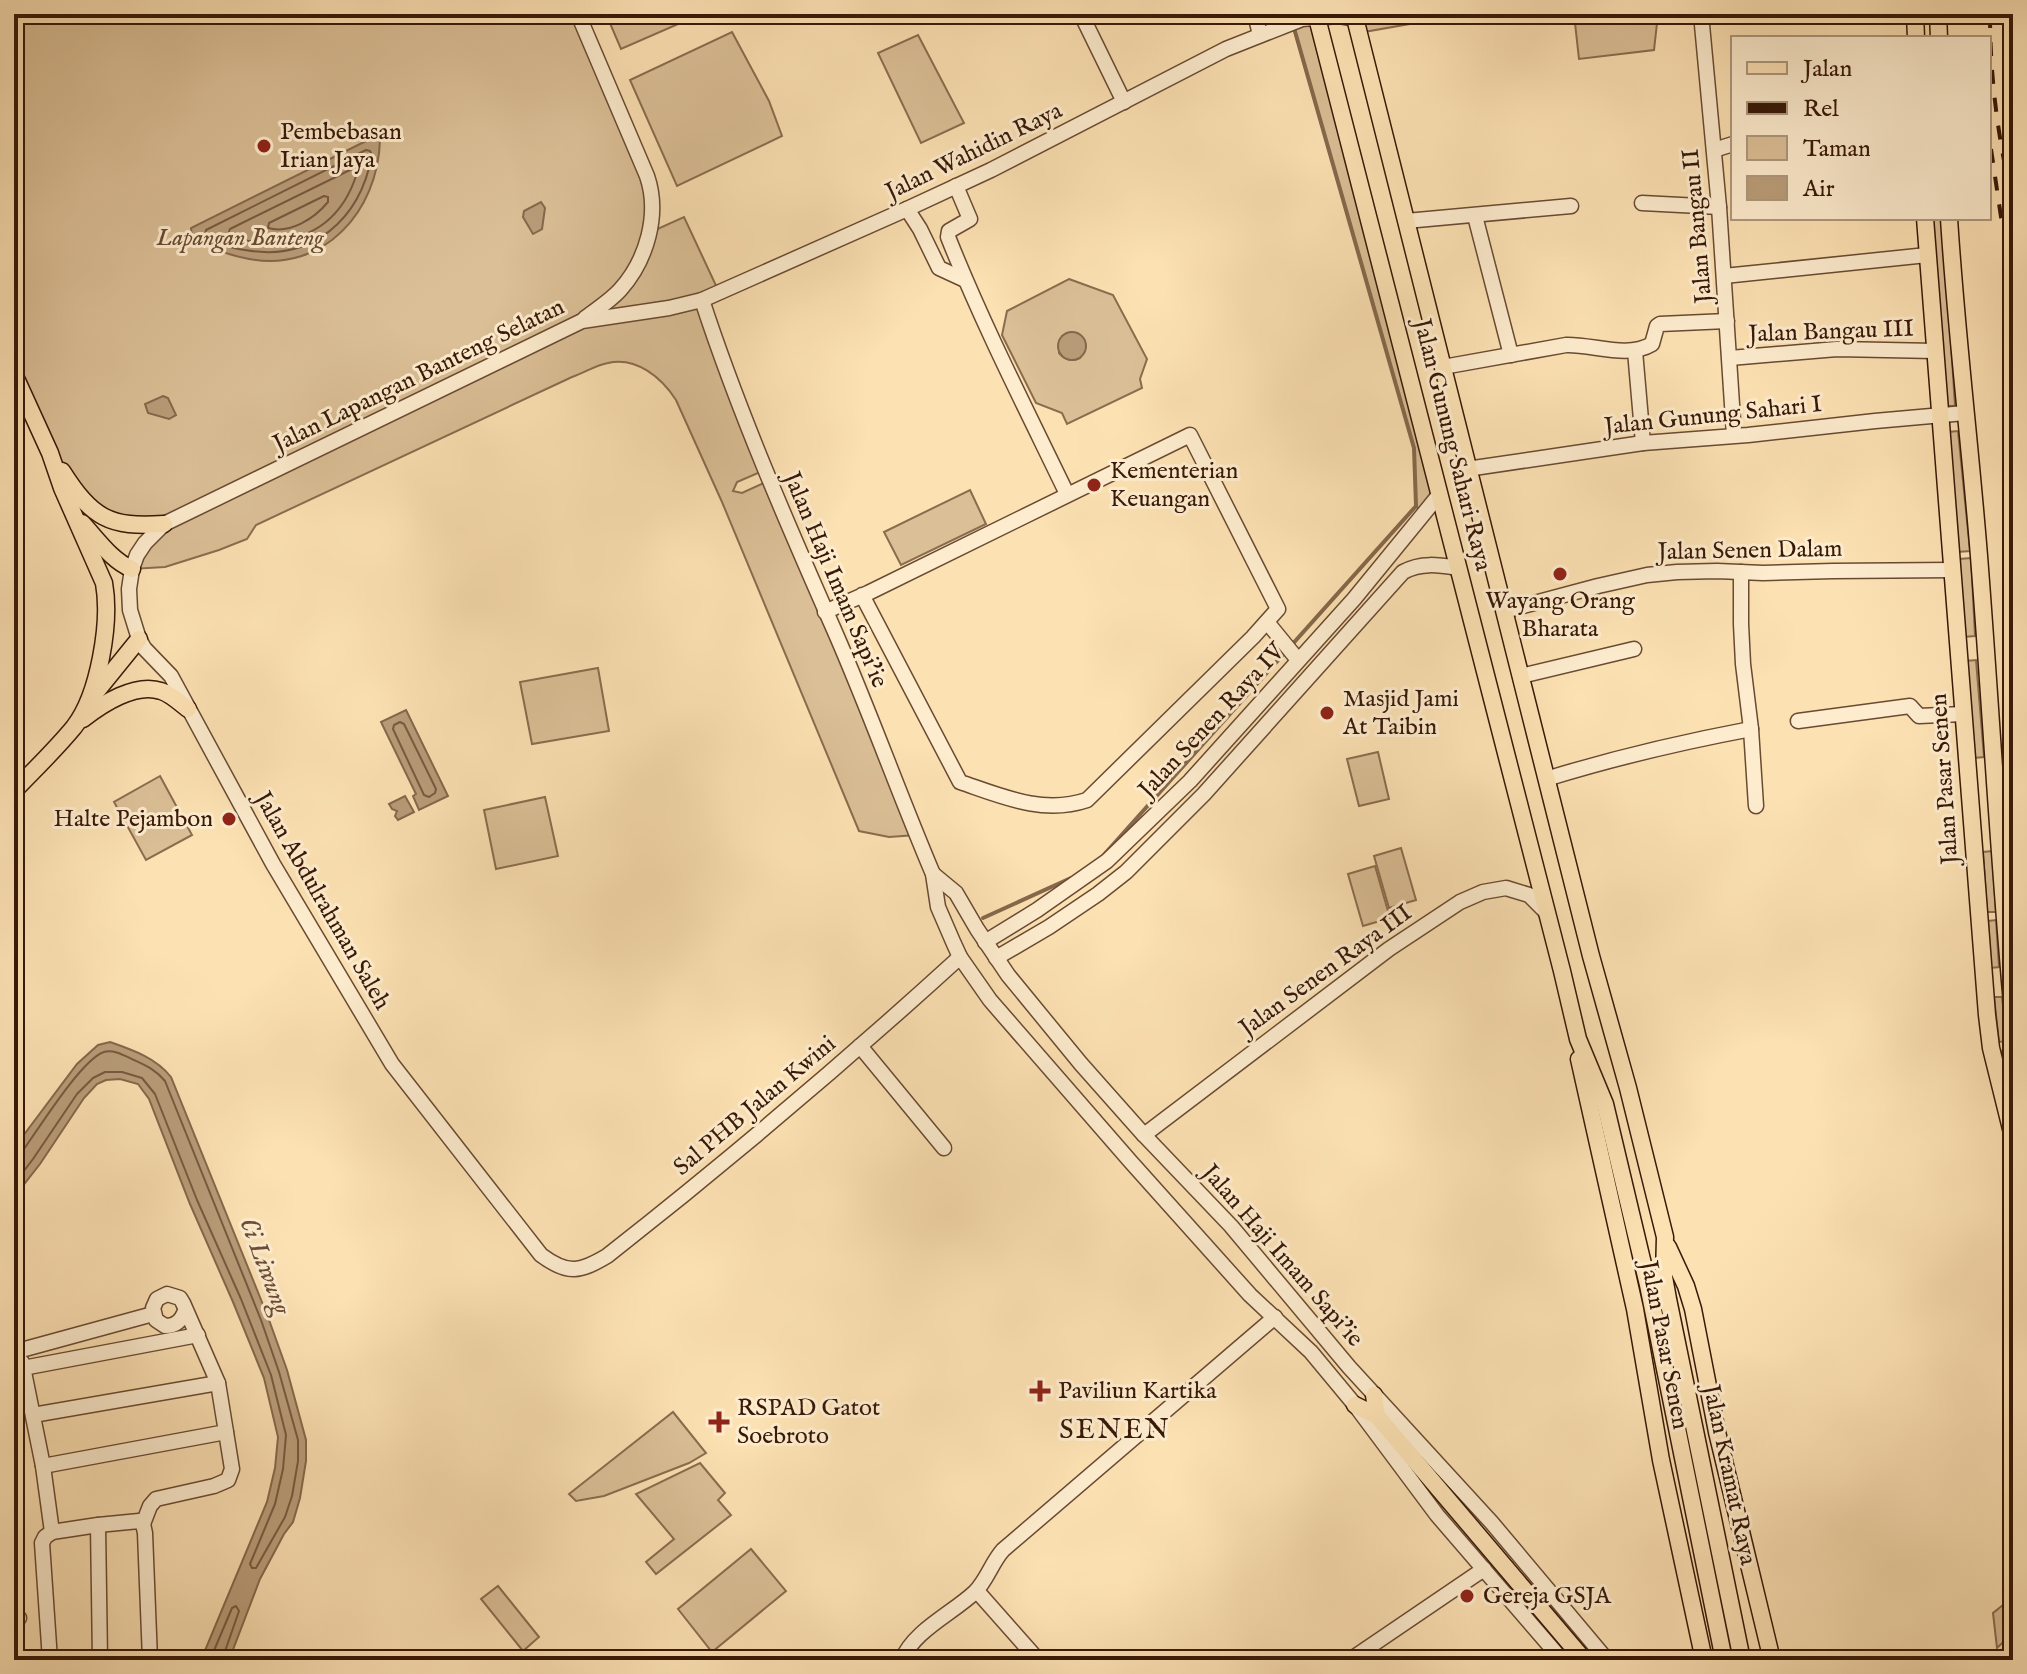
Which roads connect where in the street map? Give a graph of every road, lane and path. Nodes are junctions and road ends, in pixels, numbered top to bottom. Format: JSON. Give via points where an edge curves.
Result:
{"nodes":[{"id":1,"x":578,"y":14,"type":"edge"},
{"id":2,"x":1081,"y":14,"type":"edge"},
{"id":3,"x":1255,"y":14,"type":"edge"},
{"id":4,"x":1701,"y":14,"type":"edge"},
{"id":5,"x":1915,"y":14,"type":"edge"},
{"id":6,"x":1938,"y":14,"type":"edge"},
{"id":7,"x":1354,"y":17,"type":"edge"},
{"id":8,"x":1306,"y":19,"type":"edge"},
{"id":9,"x":1260,"y":35,"type":"junction"},
{"id":10,"x":1916,"y":36,"type":"edge"},
{"id":11,"x":1939,"y":36,"type":"edge"},
{"id":12,"x":1124,"y":102,"type":"junction"},
{"id":13,"x":1731,"y":145,"type":"edge"},
{"id":14,"x":1714,"y":150,"type":"junction"},
{"id":15,"x":956,"y":186,"type":"junction"},
{"id":16,"x":1642,"y":203,"type":"dead end"},
{"id":17,"x":1571,"y":206,"type":"dead end"},
{"id":18,"x":1719,"y":207,"type":"junction"},
{"id":19,"x":907,"y":209,"type":"junction"},
{"id":20,"x":1475,"y":216,"type":"junction"},
{"id":21,"x":1925,"y":220,"type":"edge"},
{"id":22,"x":1949,"y":220,"type":"edge"},
{"id":23,"x":1406,"y":221,"type":"junction"},
{"id":24,"x":1927,"y":255,"type":"junction"},
{"id":25,"x":1724,"y":276,"type":"junction"},
{"id":26,"x":965,"y":280,"type":"junction"},
{"id":27,"x":702,"y":300,"type":"junction"},
{"id":28,"x":582,"y":321,"type":"junction"},
{"id":29,"x":1727,"y":321,"type":"junction"},
{"id":30,"x":1635,"y":351,"type":"junction"},
{"id":31,"x":1935,"y":351,"type":"junction"},
{"id":32,"x":1511,"y":355,"type":"junction"},
{"id":33,"x":1730,"y":358,"type":"junction"},
{"id":34,"x":1443,"y":367,"type":"junction"},
{"id":35,"x":14,"y":374,"type":"edge"},
{"id":36,"x":1965,"y":413,"type":"junction"},
{"id":37,"x":1940,"y":415,"type":"junction"},
{"id":38,"x":1734,"y":435,"type":"junction"},
{"id":39,"x":1643,"y":443,"type":"junction"},
{"id":40,"x":50,"y":453,"type":"junction"},
{"id":41,"x":1467,"y":469,"type":"junction"},
{"id":42,"x":1067,"y":494,"type":"junction"},
{"id":43,"x":1439,"y":495,"type":"junction"},
{"id":44,"x":73,"y":513,"type":"junction"},
{"id":45,"x":164,"y":524,"type":"junction"},
{"id":46,"x":1458,"y":568,"type":"junction"},
{"id":47,"x":132,"y":569,"type":"junction"},
{"id":48,"x":1952,"y":570,"type":"junction"},
{"id":49,"x":1741,"y":572,"type":"junction"},
{"id":50,"x":862,"y":595,"type":"junction"},
{"id":51,"x":1504,"y":611,"type":"junction"},
{"id":52,"x":825,"y":612,"type":"junction"},
{"id":53,"x":1341,"y":613,"type":"junction"},
{"id":54,"x":1267,"y":622,"type":"junction"},
{"id":55,"x":1355,"y":626,"type":"junction"},
{"id":56,"x":139,"y":639,"type":"junction"},
{"id":57,"x":1985,"y":647,"type":"junction"},
{"id":58,"x":1634,"y":649,"type":"dead end"},
{"id":59,"x":1959,"y":650,"type":"junction"},
{"id":60,"x":1298,"y":660,"type":"junction"},
{"id":61,"x":1521,"y":676,"type":"junction"},
{"id":62,"x":89,"y":701,"type":"junction"},
{"id":63,"x":188,"y":709,"type":"junction"},
{"id":64,"x":1963,"y":714,"type":"junction"},
{"id":65,"x":1798,"y":721,"type":"dead end"},
{"id":66,"x":75,"y":726,"type":"junction"},
{"id":67,"x":1751,"y":729,"type":"junction"},
{"id":68,"x":1546,"y":779,"type":"junction"},
{"id":69,"x":1190,"y":781,"type":"junction"},
{"id":70,"x":14,"y":791,"type":"edge"},
{"id":71,"x":1204,"y":794,"type":"junction"},
{"id":72,"x":1756,"y":806,"type":"dead end"},
{"id":73,"x":1565,"y":851,"type":"joint"},
{"id":74,"x":1112,"y":857,"type":"junction"},
{"id":75,"x":1126,"y":872,"type":"junction"},
{"id":76,"x":933,"y":874,"type":"junction"},
{"id":77,"x":1540,"y":888,"type":"joint"},
{"id":78,"x":1545,"y":911,"type":"junction"},
{"id":79,"x":985,"y":942,"type":"junction"},
{"id":80,"x":960,"y":957,"type":"junction"},
{"id":81,"x":996,"y":958,"type":"junction"},
{"id":82,"x":2013,"y":1015,"type":"edge"},
{"id":83,"x":1057,"y":1036,"type":"junction"},
{"id":84,"x":1578,"y":1039,"type":"junction"},
{"id":85,"x":860,"y":1046,"type":"junction"},
{"id":86,"x":1036,"y":1054,"type":"junction"},
{"id":87,"x":1144,"y":1135,"type":"junction"},
{"id":88,"x":2013,"y":1137,"type":"edge"},
{"id":89,"x":944,"y":1148,"type":"dead end"},
{"id":90,"x":1665,"y":1242,"type":"junction"},
{"id":91,"x":567,"y":1270,"type":"joint"},
{"id":92,"x":1648,"y":1285,"type":"joint"},
{"id":93,"x":1668,"y":1299,"type":"joint"},
{"id":94,"x":185,"y":1311,"type":"junction"},
{"id":95,"x":153,"y":1314,"type":"junction"},
{"id":96,"x":1275,"y":1317,"type":"junction"},
{"id":97,"x":198,"y":1335,"type":"junction"},
{"id":98,"x":20,"y":1361,"type":"edge"},
{"id":99,"x":218,"y":1383,"type":"junction"},
{"id":100,"x":1374,"y":1395,"type":"junction"},
{"id":101,"x":1355,"y":1405,"type":"junction"},
{"id":102,"x":33,"y":1415,"type":"junction"},
{"id":103,"x":1377,"y":1416,"type":"junction"},
{"id":104,"x":226,"y":1432,"type":"junction"},
{"id":105,"x":43,"y":1466,"type":"junction"},
{"id":106,"x":143,"y":1524,"type":"junction"},
{"id":107,"x":98,"y":1525,"type":"junction"},
{"id":108,"x":52,"y":1532,"type":"junction"},
{"id":109,"x":1484,"y":1569,"type":"junction"},
{"id":110,"x":977,"y":1591,"type":"junction"},
{"id":111,"x":2013,"y":1651,"type":"edge"},
{"id":112,"x":50,"y":1660,"type":"edge"},
{"id":113,"x":100,"y":1660,"type":"edge"},
{"id":114,"x":150,"y":1660,"type":"edge"},
{"id":115,"x":902,"y":1660,"type":"edge"},
{"id":116,"x":1038,"y":1660,"type":"edge"},
{"id":117,"x":1350,"y":1660,"type":"edge"},
{"id":118,"x":1562,"y":1660,"type":"edge"},
{"id":119,"x":1584,"y":1660,"type":"edge"},
{"id":120,"x":1607,"y":1660,"type":"edge"},
{"id":121,"x":1704,"y":1660,"type":"edge"},
{"id":122,"x":1724,"y":1660,"type":"edge"},
{"id":123,"x":1742,"y":1660,"type":"edge"},
{"id":124,"x":1772,"y":1660,"type":"edge"},
{"id":125,"x":2004,"y":1660,"type":"edge"}],
"edges":[{"from":1,"to":28,"type":"street","via":[[647,176],[653,202],[651,232],[634,271],[611,299]]},
{"from":2,"to":12,"type":"street"},
{"from":3,"to":9,"type":"street"},
{"from":4,"to":14,"type":"street","name":"Jalan Bangau II"},
{"from":5,"to":10,"type":"main road"},
{"from":6,"to":11,"type":"main road"},
{"from":7,"to":8,"type":"street"},
{"from":7,"to":23,"type":"main road","name":"Jalan Gunung Sahari Raya"},
{"from":8,"to":9,"type":"street","name":"Jalan Wahidin Raya"},
{"from":8,"to":43,"type":"main road","name":"Jalan Gunung Sahari Raya"},
{"from":9,"to":12,"type":"street","name":"Jalan Wahidin Raya"},
{"from":12,"to":15,"type":"street","name":"Jalan Wahidin Raya"},
{"from":13,"to":14,"type":"street"},
{"from":14,"to":18,"type":"street","name":"Jalan Bangau II"},
{"from":15,"to":19,"type":"street","name":"Jalan Wahidin Raya"},
{"from":15,"to":26,"type":"street","via":[[970,219],[955,226],[948,237]]},
{"from":16,"to":18,"type":"street"},
{"from":17,"to":20,"type":"street"},
{"from":18,"to":25,"type":"street","name":"Jalan Bangau II"},
{"from":19,"to":26,"type":"street","via":[[939,268]]},
{"from":19,"to":27,"type":"street","name":"Jalan Wahidin Raya"},
{"from":20,"to":23,"type":"street"},
{"from":20,"to":32,"type":"street"},
{"from":21,"to":24,"type":"main road","name":"Jalan Pasar Senen"},
{"from":22,"to":36,"type":"main road","name":"Jalan Pasar Senen"},
{"from":23,"to":34,"type":"main road","name":"Jalan Gunung Sahari Raya"},
{"from":24,"to":25,"type":"street"},
{"from":24,"to":31,"type":"main road","name":"Jalan Pasar Senen"},
{"from":25,"to":29,"type":"street","name":"Jalan Bangau II"},
{"from":26,"to":42,"type":"street"},
{"from":27,"to":28,"type":"street","name":"Jalan Lapangan Banteng Selatan"},
{"from":27,"to":52,"type":"street","name":"Jalan Haji Imam Sapi'ie","via":[[726,372]]},
{"from":28,"to":45,"type":"street","name":"Jalan Lapangan Banteng Selatan"},
{"from":29,"to":30,"type":"street","via":[[1660,324],[1652,344]]},
{"from":29,"to":33,"type":"street","name":"Jalan Bangau II"},
{"from":30,"to":32,"type":"street","via":[[1582,344]]},
{"from":30,"to":39,"type":"street"},
{"from":31,"to":33,"type":"street","name":"Jalan Bangau III","via":[[1837,349]]},
{"from":31,"to":37,"type":"main road","name":"Jalan Pasar Senen"},
{"from":32,"to":34,"type":"street"},
{"from":33,"to":38,"type":"street","name":"Jalan Bangau II"},
{"from":34,"to":41,"type":"main road","name":"Jalan Gunung Sahari Raya"},
{"from":35,"to":40,"type":"main road"},
{"from":36,"to":37,"type":"street","name":"Jalan Gunung Sahari I"},
{"from":36,"to":57,"type":"main road","name":"Jalan Pasar Senen"},
{"from":37,"to":38,"type":"street","name":"Jalan Gunung Sahari I"},
{"from":37,"to":48,"type":"main road","name":"Jalan Pasar Senen"},
{"from":38,"to":39,"type":"street","name":"Jalan Gunung Sahari I"},
{"from":39,"to":41,"type":"street","name":"Jalan Gunung Sahari I"},
{"from":40,"to":44,"type":"main road"},
{"from":40,"to":45,"type":"main road","via":[[94,511],[113,522]]},
{"from":41,"to":51,"type":"main road","name":"Jalan Gunung Sahari Raya"},
{"from":42,"to":50,"type":"street"},
{"from":42,"to":54,"type":"street","via":[[1190,435],[1278,609]]},
{"from":43,"to":46,"type":"main road","name":"Jalan Gunung Sahari Raya"},
{"from":43,"to":53,"type":"street","name":"Jalan Senen Raya IV"},
{"from":44,"to":47,"type":"main road"},
{"from":44,"to":62,"type":"main road","via":[[106,599],[105,639]]},
{"from":45,"to":47,"type":"street","name":"Jalan Abdulrahman Saleh","via":[[145,543]]},
{"from":46,"to":55,"type":"street","name":"Jalan Senen Raya IV","via":[[1411,567]]},
{"from":46,"to":77,"type":"main road","name":"Jalan Gunung Sahari Raya"},
{"from":47,"to":56,"type":"street","name":"Jalan Abdulrahman Saleh","via":[[130,610]]},
{"from":48,"to":49,"type":"street","name":"Jalan Senen Dalam"},
{"from":48,"to":59,"type":"main road","name":"Jalan Pasar Senen"},
{"from":49,"to":51,"type":"street","name":"Jalan Senen Dalam","via":[[1647,575]]},
{"from":49,"to":67,"type":"street"},
{"from":50,"to":52,"type":"street"},
{"from":50,"to":54,"type":"street","via":[[960,782],[1021,802],[1053,806],[1087,800]]},
{"from":51,"to":61,"type":"main road","name":"Jalan Gunung Sahari Raya"},
{"from":52,"to":76,"type":"street","name":"Jalan Haji Imam Sapi'ie"},
{"from":53,"to":55,"type":"street"},
{"from":53,"to":60,"type":"street","name":"Jalan Senen Raya IV"},
{"from":54,"to":60,"type":"street"},
{"from":55,"to":71,"type":"street","name":"Jalan Senen Raya IV"},
{"from":56,"to":62,"type":"main road"},
{"from":56,"to":63,"type":"street","name":"Jalan Abdulrahman Saleh","via":[[171,676]]},
{"from":57,"to":59,"type":"main road"},
{"from":57,"to":82,"type":"main road","name":"Jalan Pasar Senen"},
{"from":58,"to":61,"type":"street"},
{"from":59,"to":64,"type":"main road","name":"Jalan Pasar Senen"},
{"from":60,"to":69,"type":"street","name":"Jalan Senen Raya IV"},
{"from":61,"to":68,"type":"main road","name":"Jalan Gunung Sahari Raya"},
{"from":62,"to":66,"type":"main road"},
{"from":63,"to":66,"type":"main road","via":[[157,689],[139,690],[109,700]]},
{"from":63,"to":91,"type":"street","name":"Jalan Abdulrahman Saleh","via":[[392,1064],[541,1255]]},
{"from":64,"to":65,"type":"street","via":[[1919,716],[1910,706]]},
{"from":64,"to":88,"type":"main road","name":"Jalan Pasar Senen","via":[[1987,1015]]},
{"from":66,"to":70,"type":"main road"},
{"from":67,"to":68,"type":"street"},
{"from":67,"to":72,"type":"street"},
{"from":68,"to":73,"type":"main road","name":"Jalan Gunung Sahari Raya"},
{"from":69,"to":71,"type":"street"},
{"from":69,"to":74,"type":"street","name":"Jalan Senen Raya IV"},
{"from":71,"to":75,"type":"street","name":"Jalan Senen Raya IV"},
{"from":73,"to":90,"type":"main road","name":"Jalan Pasar Senen"},
{"from":74,"to":75,"type":"street"},
{"from":74,"to":79,"type":"street","name":"Jalan Senen Raya IV"},
{"from":75,"to":81,"type":"street","name":"Jalan Senen Raya IV"},
{"from":76,"to":79,"type":"street","name":"Jalan Haji Imam Sapi'ie","via":[[956,893]]},
{"from":76,"to":80,"type":"street","name":"Jalan Haji Imam Sapi'ie","via":[[938,907]]},
{"from":77,"to":78,"type":"main road","name":"Jalan Pasar Senen"},
{"from":78,"to":84,"type":"main road","name":"Jalan Pasar Senen"},
{"from":78,"to":87,"type":"street","name":"Jalan Senen Raya III","via":[[1529,895],[1506,888],[1460,902]]},
{"from":79,"to":81,"type":"street","name":"Jalan Haji Imam Sapi'ie"},
{"from":80,"to":85,"type":"street","name":"Sal PHB Jalan Kwini"},
{"from":80,"to":86,"type":"street","name":"Jalan Haji Imam Sapi'ie"},
{"from":81,"to":83,"type":"street","name":"Jalan Haji Imam Sapi'ie"},
{"from":83,"to":86,"type":"street"},
{"from":83,"to":87,"type":"street","name":"Jalan Haji Imam Sapi'ie"},
{"from":84,"to":92,"type":"main road","name":"Jalan Pasar Senen","via":[[1605,1104]]},
{"from":84,"to":121,"type":"main road","name":"Jalan Pasar Senen","via":[[1579,1066],[1635,1309]]},
{"from":85,"to":89,"type":"street"},
{"from":85,"to":91,"type":"street","name":"Sal PHB Jalan Kwini","via":[[607,1256],[588,1267]]},
{"from":86,"to":96,"type":"street","name":"Jalan Haji Imam Sapi'ie"},
{"from":87,"to":100,"type":"street","name":"Jalan Haji Imam Sapi'ie","via":[[1231,1226]]},
{"from":90,"to":93,"type":"main road","name":"Jalan Pasar Senen"},
{"from":90,"to":124,"type":"main road","via":[[1693,1309]]},
{"from":92,"to":122,"type":"main road","name":"Jalan Kramat Raya"},
{"from":93,"to":123,"type":"main road","name":"Jalan Kramat Raya"},
{"from":94,"to":95,"type":"street","via":[[170,1326],[160,1324]]},
{"from":94,"to":95,"type":"street","via":[[180,1298],[167,1294],[154,1303]]},
{"from":94,"to":97,"type":"street"},
{"from":95,"to":98,"type":"street"},
{"from":96,"to":101,"type":"street","name":"Jalan Haji Imam Sapi'ie"},
{"from":96,"to":110,"type":"street","via":[[1003,1550]]},
{"from":97,"to":98,"type":"street"},
{"from":97,"to":99,"type":"street"},
{"from":98,"to":102,"type":"street"},
{"from":99,"to":102,"type":"street"},
{"from":99,"to":104,"type":"street"},
{"from":100,"to":103,"type":"main road"},
{"from":100,"to":120,"type":"street","name":"Jalan Haji Imam Sapi'ie","via":[[1492,1523]]},
{"from":101,"to":103,"type":"main road"},
{"from":101,"to":109,"type":"street","name":"Jalan Haji Imam Sapi'ie"},
{"from":102,"to":105,"type":"street"},
{"from":103,"to":119,"type":"main road"},
{"from":104,"to":105,"type":"street"},
{"from":104,"to":106,"type":"street","via":[[232,1469],[228,1480],[156,1499]]},
{"from":105,"to":108,"type":"street"},
{"from":106,"to":107,"type":"street"},
{"from":106,"to":114,"type":"street"},
{"from":107,"to":108,"type":"street"},
{"from":107,"to":113,"type":"street"},
{"from":108,"to":112,"type":"street","via":[[42,1543]]},
{"from":109,"to":117,"type":"street"},
{"from":109,"to":118,"type":"street","name":"Jalan Haji Imam Sapi'ie"},
{"from":110,"to":115,"type":"street","via":[[911,1643]]},
{"from":110,"to":116,"type":"street"},
{"from":111,"to":125,"type":"main road"}]}
